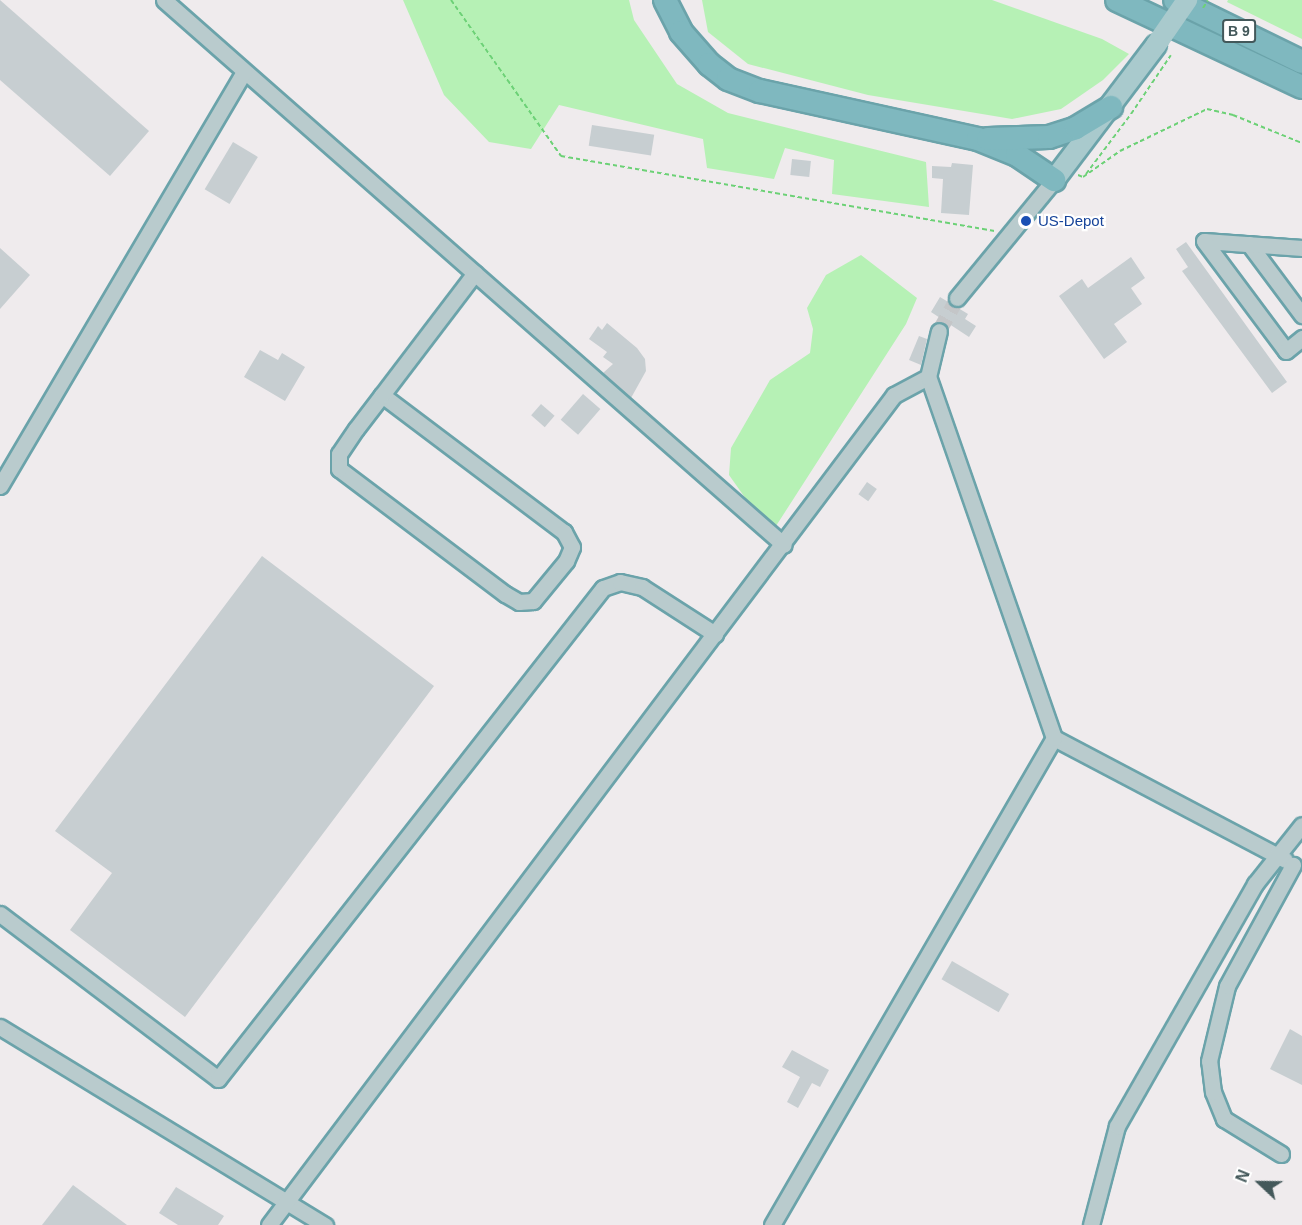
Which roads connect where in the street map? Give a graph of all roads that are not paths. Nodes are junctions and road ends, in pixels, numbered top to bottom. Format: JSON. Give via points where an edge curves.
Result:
{"nodes":[{"id":1,"x":164,"y":0,"type":"edge"},
{"id":2,"x":1117,"y":0,"type":"edge"},
{"id":3,"x":1175,"y":0,"type":"edge"},
{"id":4,"x":670,"y":5,"type":"edge"},
{"id":5,"x":1194,"y":5,"type":"edge"},
{"id":6,"x":1302,"y":62,"type":"edge"},
{"id":7,"x":243,"y":71,"type":"junction"},
{"id":8,"x":1302,"y":87,"type":"edge"},
{"id":9,"x":1121,"y":110,"type":"junction"},
{"id":10,"x":978,"y":139,"type":"junction"},
{"id":11,"x":1059,"y":173,"type":"junction"},
{"id":12,"x":1249,"y":244,"type":"junction"},
{"id":13,"x":1302,"y":248,"type":"edge"},
{"id":14,"x":475,"y":273,"type":"junction"},
{"id":15,"x":957,"y":298,"type":"tunnel mouth"},
{"id":16,"x":1302,"y":315,"type":"edge"},
{"id":17,"x":939,"y":331,"type":"tunnel mouth"},
{"id":18,"x":1302,"y":338,"type":"edge"},
{"id":19,"x":928,"y":377,"type":"junction"},
{"id":20,"x":382,"y":395,"type":"junction"},
{"id":21,"x":0,"y":486,"type":"edge"},
{"id":22,"x":784,"y":545,"type":"junction"},
{"id":23,"x":715,"y":634,"type":"junction"},
{"id":24,"x":1054,"y":738,"type":"junction"},
{"id":25,"x":1302,"y":825,"type":"edge"},
{"id":26,"x":1278,"y":856,"type":"junction"},
{"id":27,"x":1298,"y":867,"type":"edge"},
{"id":28,"x":0,"y":914,"type":"edge"},
{"id":29,"x":0,"y":1027,"type":"edge"},
{"id":30,"x":1281,"y":1154,"type":"dead end"},
{"id":31,"x":286,"y":1202,"type":"junction"},
{"id":32,"x":269,"y":1225,"type":"edge"},
{"id":33,"x":325,"y":1225,"type":"edge"},
{"id":34,"x":772,"y":1225,"type":"edge"},
{"id":35,"x":1091,"y":1225,"type":"edge"}],
"edges":[{"from":1,"to":7,"type":"street"},
{"from":2,"to":8,"type":"highway","number":"B 9"},
{"from":3,"to":6,"type":"highway","number":"B 9"},
{"from":4,"to":10,"type":"highway","via":[[688,40],[728,78],[760,91]]},
{"from":5,"to":9,"type":"main road","bridge":true},
{"from":7,"to":14,"type":"street"},
{"from":7,"to":21,"type":"street"},
{"from":9,"to":10,"type":"highway","via":[[1049,137]]},
{"from":9,"to":11,"type":"main road"},
{"from":10,"to":11,"type":"highway"},
{"from":11,"to":15,"type":"street","via":[[1013,235]]},
{"from":12,"to":13,"type":"street"},
{"from":12,"to":16,"type":"street"},
{"from":12,"to":18,"type":"street","via":[[1204,241],[1286,351]]},
{"from":14,"to":20,"type":"street"},
{"from":14,"to":22,"type":"street"},
{"from":17,"to":19,"type":"street"},
{"from":19,"to":22,"type":"street","via":[[894,395]]},
{"from":19,"to":24,"type":"street"},
{"from":20,"to":20,"type":"street","via":[[339,454],[339,469],[505,594],[519,602],[533,601],[566,561],[572,547],[564,532]]},
{"from":22,"to":23,"type":"street"},
{"from":23,"to":28,"type":"street","via":[[642,587],[620,582],[603,588],[218,1079]]},
{"from":23,"to":31,"type":"street"},
{"from":24,"to":26,"type":"street"},
{"from":24,"to":34,"type":"street"},
{"from":25,"to":26,"type":"street"},
{"from":26,"to":27,"type":"street"},
{"from":26,"to":35,"type":"street","via":[[1256,884],[1117,1126]]},
{"from":27,"to":30,"type":"street","via":[[1227,986],[1209,1061],[1213,1092],[1224,1119]]},
{"from":29,"to":31,"type":"street"},
{"from":31,"to":32,"type":"street"},
{"from":31,"to":33,"type":"street"}]}
